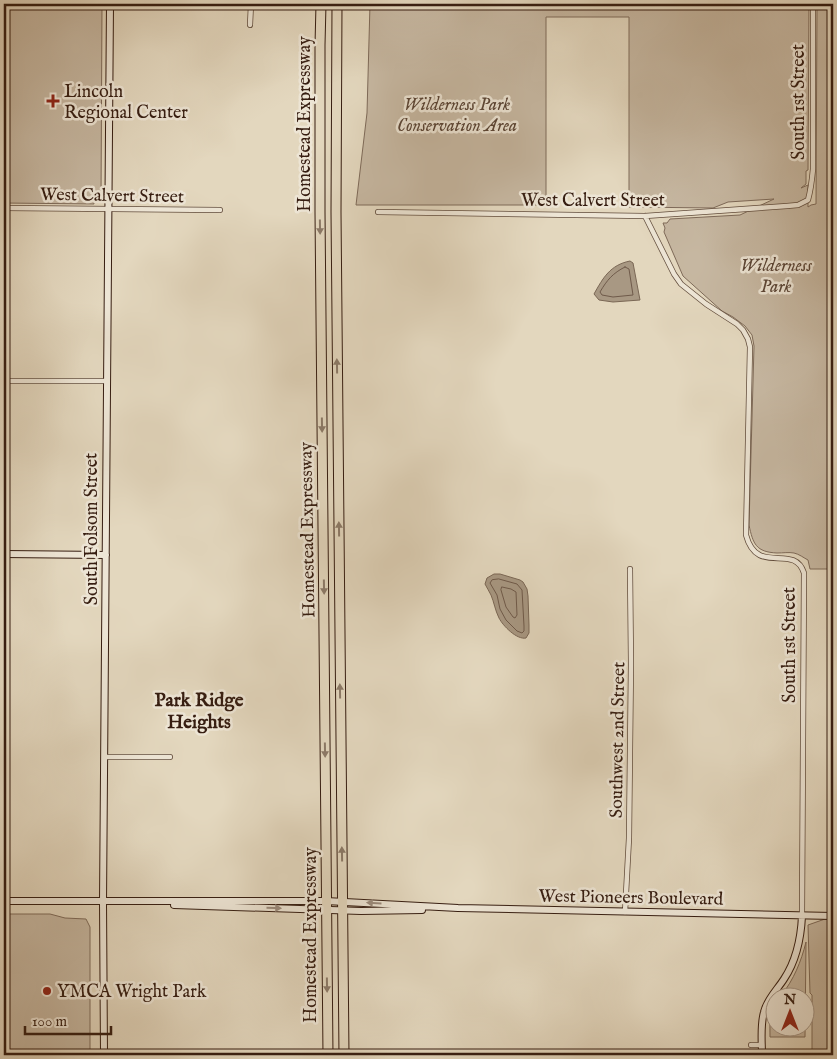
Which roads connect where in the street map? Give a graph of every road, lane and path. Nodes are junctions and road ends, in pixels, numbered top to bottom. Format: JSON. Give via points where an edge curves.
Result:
{"nodes":[{"id":1,"x":110,"y":4,"type":"edge"},
{"id":2,"x":250,"y":4,"type":"edge"},
{"id":3,"x":321,"y":4,"type":"edge"},
{"id":4,"x":337,"y":4,"type":"edge"},
{"id":5,"x":813,"y":4,"type":"edge"},
{"id":6,"x":250,"y":25,"type":"dead end"},
{"id":7,"x":808,"y":200,"type":"joint"},
{"id":8,"x":4,"y":208,"type":"edge"},
{"id":9,"x":108,"y":209,"type":"junction"},
{"id":10,"x":220,"y":210,"type":"dead end"},
{"id":11,"x":378,"y":212,"type":"dead end"},
{"id":12,"x":645,"y":216,"type":"junction"},
{"id":13,"x":4,"y":381,"type":"edge"},
{"id":14,"x":107,"y":381,"type":"junction"},
{"id":15,"x":4,"y":554,"type":"edge"},
{"id":16,"x":106,"y":555,"type":"junction"},
{"id":17,"x":630,"y":569,"type":"dead end"},
{"id":18,"x":105,"y":757,"type":"junction"},
{"id":19,"x":170,"y":757,"type":"dead end"},
{"id":20,"x":4,"y":901,"type":"edge"},
{"id":21,"x":103,"y":902,"type":"junction"},
{"id":22,"x":326,"y":906,"type":"junction"},
{"id":23,"x":343,"y":907,"type":"junction"},
{"id":24,"x":626,"y":912,"type":"junction"},
{"id":25,"x":802,"y":916,"type":"junction"},
{"id":26,"x":833,"y":916,"type":"edge"},
{"id":27,"x":751,"y":1045,"type":"dead end"},
{"id":28,"x":762,"y":1045,"type":"junction"},
{"id":29,"x":104,"y":1055,"type":"edge"},
{"id":30,"x":328,"y":1055,"type":"edge"},
{"id":31,"x":344,"y":1055,"type":"edge"},
{"id":32,"x":762,"y":1055,"type":"edge"}],
"edges":[{"from":1,"to":9,"type":"main road","name":"South Folsom Street"},
{"from":2,"to":6,"type":"street"},
{"from":3,"to":22,"type":"highway","name":"Homestead Expressway","one_way":true},
{"from":23,"to":4,"type":"highway","name":"Homestead Expressway","one_way":true},
{"from":5,"to":7,"type":"street","name":"South 1st Street","via":[[813,169]]},
{"from":7,"to":12,"type":"street","name":"West Calvert Street","via":[[788,206]]},
{"from":8,"to":9,"type":"street","name":"West Calvert Street"},
{"from":9,"to":10,"type":"street","name":"West Calvert Street"},
{"from":9,"to":14,"type":"main road","name":"South Folsom Street"},
{"from":11,"to":12,"type":"street","name":"West Calvert Street"},
{"from":12,"to":25,"type":"street","name":"South 1st Street","via":[[681,284],[737,324],[748,339],[746,536],[760,556],[793,559],[802,566],[804,573]]},
{"from":13,"to":14,"type":"street"},
{"from":14,"to":16,"type":"main road","name":"South Folsom Street"},
{"from":15,"to":16,"type":"main road"},
{"from":16,"to":18,"type":"main road","name":"South Folsom Street"},
{"from":17,"to":24,"type":"street","name":"Southwest 2nd Street"},
{"from":18,"to":19,"type":"street"},
{"from":18,"to":21,"type":"main road","name":"South Folsom Street"},
{"from":20,"to":21,"type":"main road","name":"West Pioneers Boulevard"},
{"from":21,"to":22,"type":"main road","name":"West Pioneers Boulevard"},
{"from":21,"to":29,"type":"main road","name":"South Folsom Street"},
{"from":22,"to":23,"type":"main road","name":"West Pioneers Boulevard"},
{"from":22,"to":30,"type":"highway","name":"Homestead Expressway","one_way":true},
{"from":23,"to":24,"type":"main road","name":"West Pioneers Boulevard"},
{"from":23,"to":31,"type":"highway","name":"Homestead Expressway"},
{"from":24,"to":25,"type":"main road","name":"West Pioneers Boulevard"},
{"from":25,"to":26,"type":"main road","name":"West Pioneers Boulevard"},
{"from":25,"to":28,"type":"main road","name":"South 1st Street","via":[[801,933],[792,963],[764,1012]]},
{"from":27,"to":28,"type":"street"},
{"from":28,"to":32,"type":"main road","name":"South 1st Street"}]}
